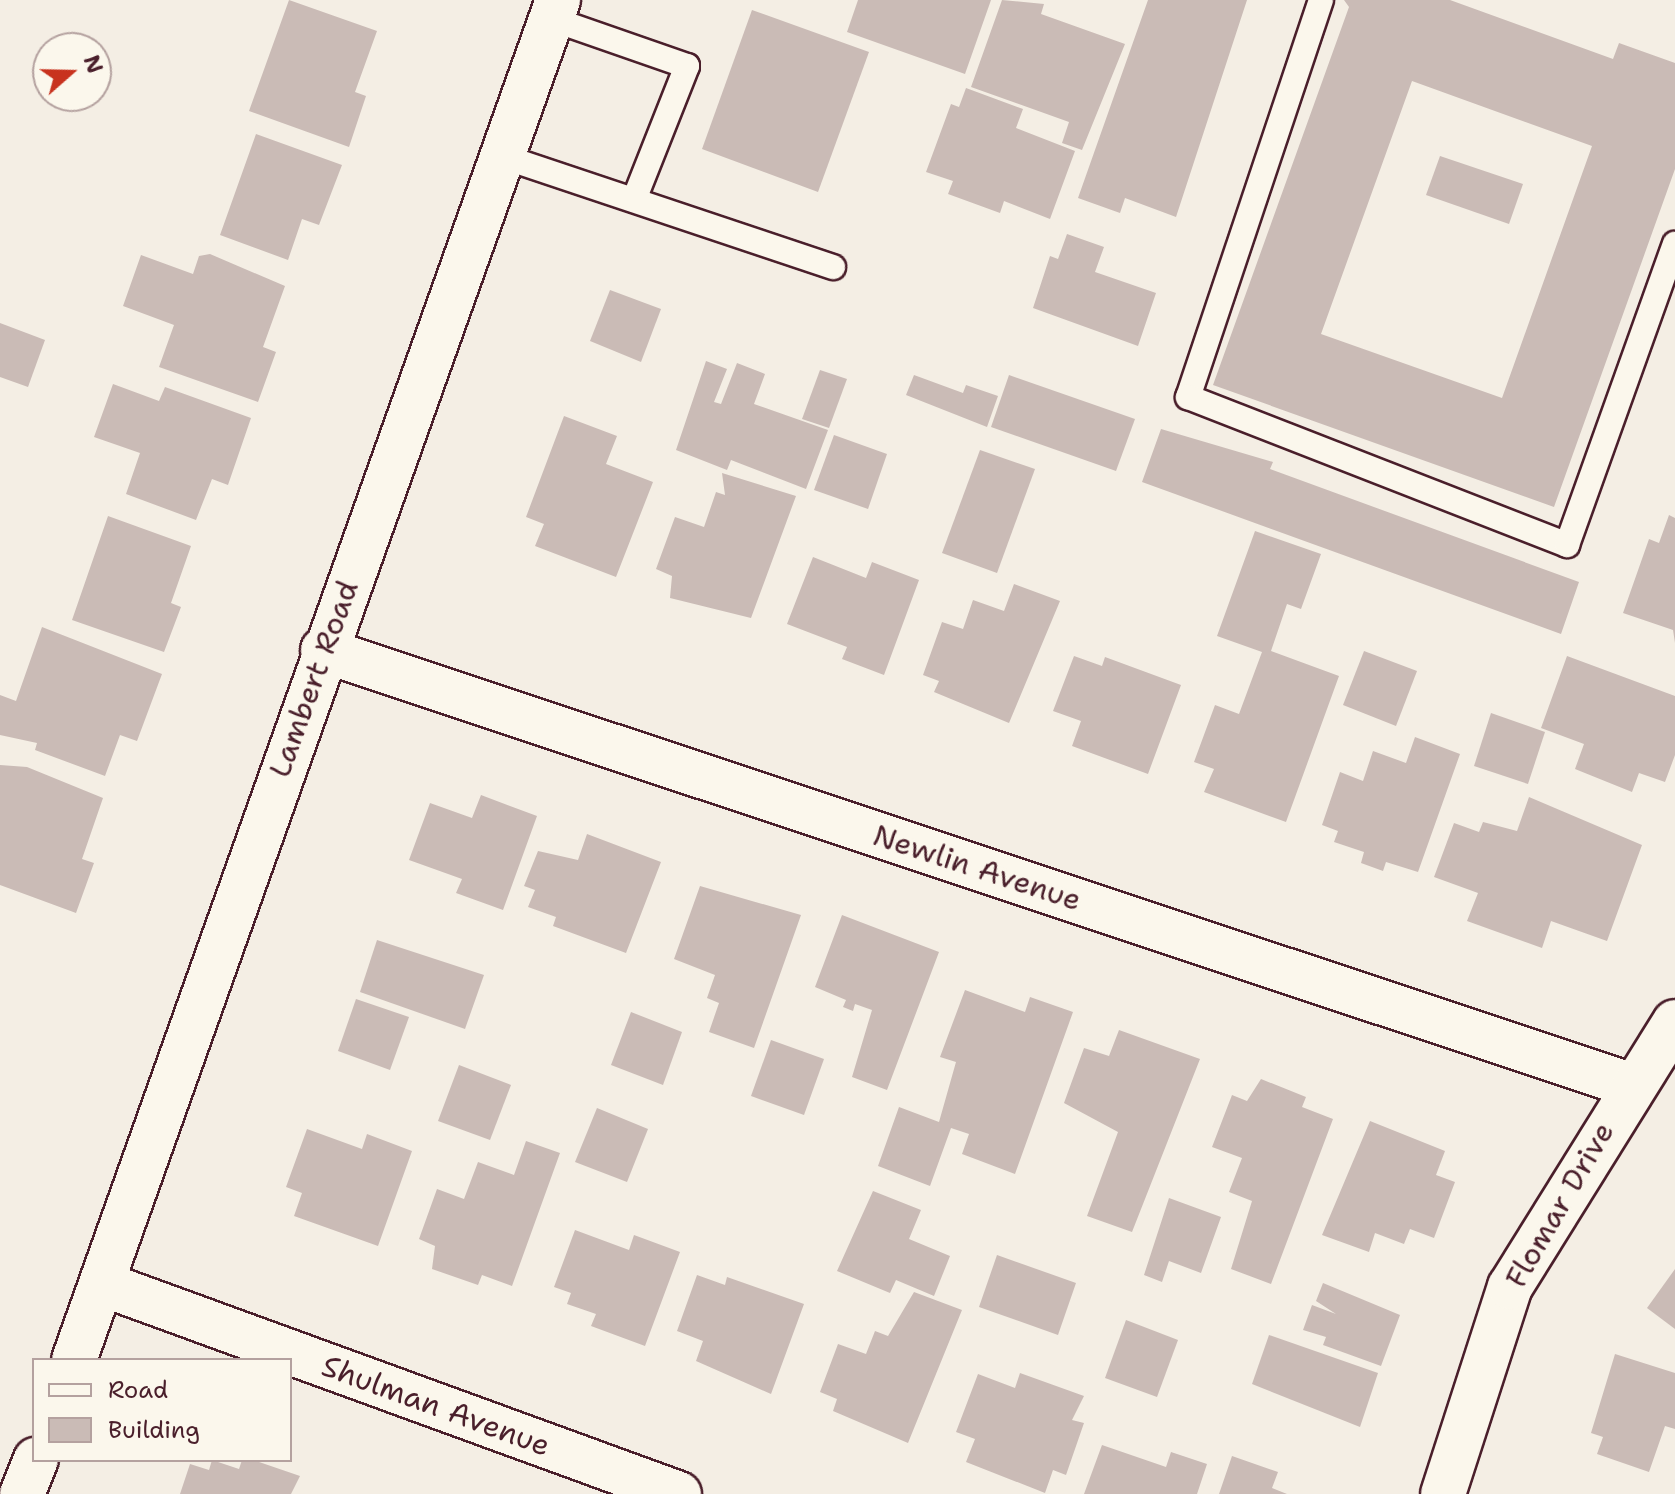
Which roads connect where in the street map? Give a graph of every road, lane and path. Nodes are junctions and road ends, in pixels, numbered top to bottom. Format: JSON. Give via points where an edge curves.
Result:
{"nodes":[{"id":1,"x":1321,"y":0,"type":"edge"},
{"id":2,"x":555,"y":9,"type":"edge"},
{"id":3,"x":504,"y":157,"type":"junction"},
{"id":4,"x":634,"y":200,"type":"junction"},
{"id":5,"x":1675,"y":244,"type":"edge"},
{"id":6,"x":833,"y":267,"type":"dead end"},
{"id":7,"x":323,"y":650,"type":"junction"},
{"id":8,"x":1675,"y":1022,"type":"edge"},
{"id":9,"x":1630,"y":1085,"type":"junction"},
{"id":10,"x":103,"y":1284,"type":"junction"},
{"id":11,"x":75,"y":1358,"type":"edge"},
{"id":12,"x":35,"y":1462,"type":"edge"},
{"id":13,"x":22,"y":1494,"type":"edge"},
{"id":14,"x":679,"y":1494,"type":"edge"},
{"id":15,"x":1443,"y":1494,"type":"edge"}],
"edges":[{"from":1,"to":5,"type":"lane","via":[[1188,397],[1567,545]]},
{"from":2,"to":3,"type":"street","name":"Lambert Road"},
{"from":2,"to":4,"type":"lane","via":[[687,66]]},
{"from":3,"to":4,"type":"lane"},
{"from":3,"to":7,"type":"street","name":"Lambert Road"},
{"from":4,"to":6,"type":"lane"},
{"from":7,"to":9,"type":"street","name":"Newlin Avenue"},
{"from":7,"to":10,"type":"street","name":"Lambert Road"},
{"from":8,"to":9,"type":"street","name":"Flomar Drive"},
{"from":9,"to":15,"type":"street","name":"Flomar Drive","via":[[1510,1287]]},
{"from":10,"to":11,"type":"street","name":"Lambert Road"},
{"from":10,"to":14,"type":"street","name":"Shulman Avenue"},
{"from":12,"to":13,"type":"street"}]}
